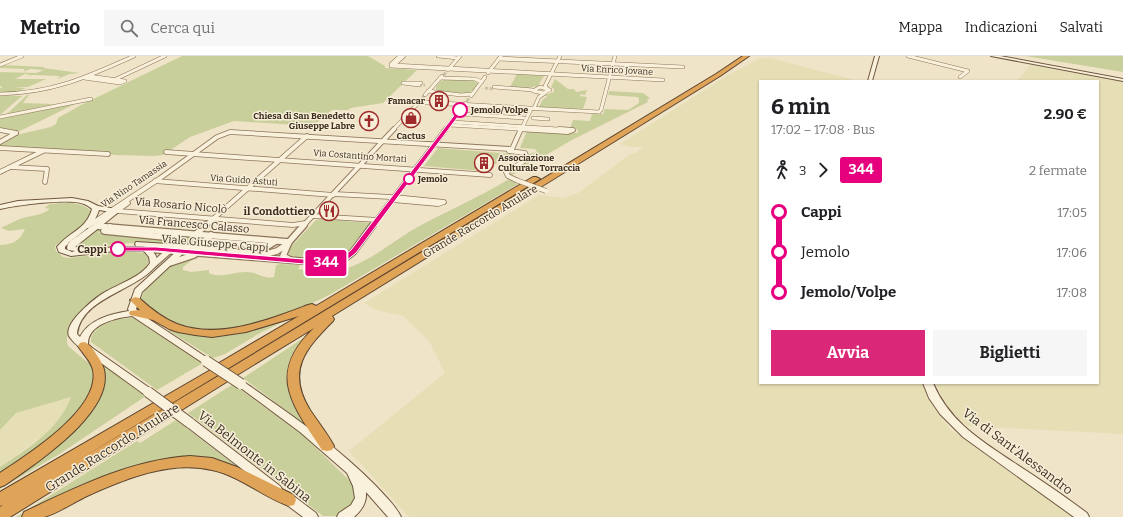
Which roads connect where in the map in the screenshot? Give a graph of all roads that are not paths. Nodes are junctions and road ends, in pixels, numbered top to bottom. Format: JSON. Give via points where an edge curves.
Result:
{"nodes":[{"id":1,"x":22,"y":56,"type":"edge"},
{"id":2,"x":134,"y":56,"type":"edge"},
{"id":3,"x":165,"y":56,"type":"edge"},
{"id":4,"x":400,"y":56,"type":"edge"},
{"id":5,"x":404,"y":56,"type":"edge"},
{"id":6,"x":438,"y":56,"type":"edge"},
{"id":7,"x":557,"y":56,"type":"edge"},
{"id":8,"x":560,"y":56,"type":"edge"},
{"id":9,"x":615,"y":56,"type":"edge"},
{"id":10,"x":737,"y":56,"type":"edge"},
{"id":11,"x":746,"y":56,"type":"edge"},
{"id":12,"x":877,"y":56,"type":"edge"},
{"id":13,"x":908,"y":56,"type":"edge"},
{"id":14,"x":993,"y":56,"type":"edge"},
{"id":15,"x":459,"y":57,"type":"edge"},
{"id":16,"x":500,"y":58,"type":"edge"},
{"id":17,"x":556,"y":61,"type":"junction"},
{"id":18,"x":613,"y":64,"type":"junction"},
{"id":19,"x":0,"y":65,"type":"edge"},
{"id":20,"x":393,"y":66,"type":"junction"},
{"id":21,"x":446,"y":71,"type":"junction"},
{"id":22,"x":488,"y":73,"type":"junction"},
{"id":23,"x":549,"y":75,"type":"junction"},
{"id":24,"x":88,"y":76,"type":"junction"},
{"id":25,"x":960,"y":77,"type":"dead end"},
{"id":26,"x":84,"y":78,"type":"junction"},
{"id":27,"x":440,"y":78,"type":"junction"},
{"id":28,"x":610,"y":78,"type":"junction"},
{"id":29,"x":115,"y":79,"type":"junction"},
{"id":30,"x":870,"y":80,"type":"edge"},
{"id":31,"x":1123,"y":80,"type":"edge"},
{"id":32,"x":110,"y":81,"type":"junction"},
{"id":33,"x":482,"y":82,"type":"junction"},
{"id":34,"x":426,"y":84,"type":"tunnel mouth"},
{"id":35,"x":434,"y":85,"type":"junction"},
{"id":36,"x":478,"y":87,"type":"junction"},
{"id":37,"x":540,"y":87,"type":"junction"},
{"id":38,"x":485,"y":88,"type":"tunnel mouth"},
{"id":39,"x":494,"y":88,"type":"tunnel mouth"},
{"id":40,"x":547,"y":88,"type":"junction"},
{"id":41,"x":533,"y":90,"type":"junction"},
{"id":42,"x":428,"y":92,"type":"junction"},
{"id":43,"x":537,"y":93,"type":"junction"},
{"id":44,"x":544,"y":93,"type":"junction"},
{"id":45,"x":0,"y":94,"type":"edge"},
{"id":46,"x":472,"y":94,"type":"junction"},
{"id":47,"x":91,"y":99,"type":"dead end"},
{"id":48,"x":421,"y":99,"type":"junction"},
{"id":49,"x":466,"y":102,"type":"junction"},
{"id":50,"x":532,"y":108,"type":"junction"},
{"id":51,"x":461,"y":114,"type":"dead end"},
{"id":52,"x":0,"y":117,"type":"edge"},
{"id":53,"x":524,"y":118,"type":"dead end"},
{"id":54,"x":533,"y":118,"type":"dead end"},
{"id":55,"x":548,"y":119,"type":"dead end"},
{"id":56,"x":450,"y":124,"type":"junction"},
{"id":57,"x":522,"y":128,"type":"junction"},
{"id":58,"x":0,"y":130,"type":"edge"},
{"id":59,"x":308,"y":137,"type":"junction"},
{"id":60,"x":0,"y":142,"type":"edge"},
{"id":61,"x":382,"y":142,"type":"junction"},
{"id":62,"x":434,"y":145,"type":"junction"},
{"id":63,"x":0,"y":148,"type":"edge"},
{"id":64,"x":511,"y":150,"type":"junction"},
{"id":65,"x":43,"y":151,"type":"junction"},
{"id":66,"x":166,"y":152,"type":"dead end"},
{"id":67,"x":108,"y":154,"type":"dead end"},
{"id":68,"x":196,"y":154,"type":"junction"},
{"id":69,"x":282,"y":160,"type":"junction"},
{"id":70,"x":360,"y":166,"type":"junction"},
{"id":71,"x":11,"y":167,"type":"junction"},
{"id":72,"x":415,"y":169,"type":"junction"},
{"id":73,"x":0,"y":172,"type":"edge"},
{"id":74,"x":158,"y":180,"type":"junction"},
{"id":75,"x":44,"y":182,"type":"dead end"},
{"id":76,"x":250,"y":187,"type":"junction"},
{"id":77,"x":546,"y":191,"type":"dead end"},
{"id":78,"x":334,"y":194,"type":"junction"},
{"id":79,"x":393,"y":198,"type":"junction"},
{"id":80,"x":0,"y":207,"type":"edge"},
{"id":81,"x":96,"y":208,"type":"junction"},
{"id":82,"x":114,"y":211,"type":"junction"},
{"id":83,"x":314,"y":216,"type":"junction"},
{"id":84,"x":212,"y":219,"type":"junction"},
{"id":85,"x":378,"y":220,"type":"junction"},
{"id":86,"x":308,"y":222,"type":"junction"},
{"id":87,"x":92,"y":226,"type":"junction"},
{"id":88,"x":302,"y":229,"type":"junction"},
{"id":89,"x":196,"y":234,"type":"junction"},
{"id":90,"x":289,"y":242,"type":"junction"},
{"id":91,"x":172,"y":248,"type":"junction"},
{"id":92,"x":146,"y":249,"type":"junction"},
{"id":93,"x":183,"y":249,"type":"junction"},
{"id":94,"x":68,"y":250,"type":"junction"},
{"id":95,"x":200,"y":253,"type":"junction"},
{"id":96,"x":292,"y":261,"type":"junction"},
{"id":97,"x":153,"y":265,"type":"junction"},
{"id":98,"x":164,"y":267,"type":"junction"},
{"id":99,"x":359,"y":285,"type":"junction"},
{"id":100,"x":355,"y":297,"type":"junction"},
{"id":101,"x":135,"y":300,"type":"junction"},
{"id":102,"x":134,"y":313,"type":"junction"},
{"id":103,"x":164,"y":322,"type":"junction"},
{"id":104,"x":84,"y":346,"type":"junction"},
{"id":105,"x":220,"y":370,"type":"junction"},
{"id":106,"x":928,"y":384,"type":"edge"},
{"id":107,"x":327,"y":446,"type":"junction"},
{"id":108,"x":348,"y":465,"type":"junction"},
{"id":109,"x":0,"y":481,"type":"edge"},
{"id":110,"x":0,"y":500,"type":"edge"},
{"id":111,"x":289,"y":500,"type":"junction"},
{"id":112,"x":0,"y":516,"type":"edge"},
{"id":113,"x":29,"y":517,"type":"edge"},
{"id":114,"x":312,"y":517,"type":"edge"},
{"id":115,"x":343,"y":517,"type":"edge"},
{"id":116,"x":395,"y":517,"type":"edge"},
{"id":117,"x":1083,"y":517,"type":"edge"}],
"edges":[{"from":1,"to":19,"type":"street"},
{"from":2,"to":24,"type":"street"},
{"from":3,"to":29,"type":"street"},
{"from":4,"to":20,"type":"street","via":[[391,64]]},
{"from":5,"to":20,"type":"street"},
{"from":6,"to":15,"type":"street"},
{"from":7,"to":17,"type":"street"},
{"from":8,"to":17,"type":"street"},
{"from":9,"to":18,"type":"street"},
{"from":10,"to":99,"type":"highway","name":"Grande Raccordo Anulare"},
{"from":11,"to":100,"type":"highway","name":"Grande Raccordo Anulare"},
{"from":12,"to":30,"type":"street"},
{"from":13,"to":25,"type":"street","via":[[968,71]]},
{"from":14,"to":31,"type":"street"},
{"from":15,"to":21,"type":"street","name":"Viale Giuseppe Cappi"},
{"from":16,"to":17,"type":"street"},
{"from":16,"to":22,"type":"street"},
{"from":17,"to":18,"type":"street"},
{"from":17,"to":23,"type":"street"},
{"from":18,"to":18,"type":"street","via":[[683,67]]},
{"from":18,"to":28,"type":"street"},
{"from":20,"to":21,"type":"street","name":"Via Enrico Jovane"},
{"from":21,"to":22,"type":"street","name":"Via Enrico Jovane"},
{"from":21,"to":27,"type":"street","name":"Viale Giuseppe Cappi"},
{"from":22,"to":23,"type":"street","name":"Via Enrico Jovane"},
{"from":22,"to":33,"type":"street"},
{"from":23,"to":28,"type":"street","name":"Via Enrico Jovane"},
{"from":23,"to":37,"type":"street"},
{"from":23,"to":40,"type":"street","via":[[545,86]]},
{"from":24,"to":26,"type":"street"},
{"from":24,"to":29,"type":"street"},
{"from":26,"to":32,"type":"street"},
{"from":26,"to":45,"type":"street","via":[[44,92],[26,95]]},
{"from":27,"to":33,"type":"street","via":[[475,79]]},
{"from":27,"to":35,"type":"street","name":"Viale Giuseppe Cappi"},
{"from":28,"to":28,"type":"street","name":"Via Enrico Jovane","via":[[663,80]]},
{"from":28,"to":50,"type":"street","via":[[599,112]]},
{"from":29,"to":32,"type":"street"},
{"from":29,"to":32,"type":"street","via":[[125,81]]},
{"from":33,"to":36,"type":"street"},
{"from":34,"to":35,"type":"street"},
{"from":35,"to":42,"type":"street","name":"Viale Giuseppe Cappi"},
{"from":36,"to":38,"type":"street"},
{"from":36,"to":46,"type":"street"},
{"from":37,"to":40,"type":"street"},
{"from":37,"to":41,"type":"street"},
{"from":39,"to":41,"type":"street"},
{"from":40,"to":44,"type":"street","via":[[550,90]]},
{"from":41,"to":43,"type":"street"},
{"from":42,"to":46,"type":"street"},
{"from":42,"to":48,"type":"street","name":"Viale Giuseppe Cappi"},
{"from":43,"to":44,"type":"street"},
{"from":43,"to":50,"type":"street"},
{"from":44,"to":50,"type":"street","via":[[539,96]]},
{"from":46,"to":49,"type":"street"},
{"from":47,"to":52,"type":"street"},
{"from":48,"to":48,"type":"street","via":[[390,100],[388,101]]},
{"from":48,"to":49,"type":"street"},
{"from":48,"to":61,"type":"street","name":"Viale Giuseppe Cappi"},
{"from":49,"to":50,"type":"street"},
{"from":49,"to":56,"type":"street"},
{"from":50,"to":57,"type":"street"},
{"from":51,"to":53,"type":"street"},
{"from":54,"to":55,"type":"street"},
{"from":56,"to":57,"type":"street"},
{"from":56,"to":62,"type":"street"},
{"from":57,"to":57,"type":"street","via":[[568,132],[573,130]]},
{"from":57,"to":64,"type":"street"},
{"from":58,"to":60,"type":"street","via":[[16,133]]},
{"from":59,"to":61,"type":"street"},
{"from":59,"to":68,"type":"street","name":"Via Nino Tamassia","via":[[232,133]]},
{"from":59,"to":68,"type":"street","name":"Via Nino Tamassia","via":[[234,131],[225,133]]},
{"from":59,"to":69,"type":"street"},
{"from":61,"to":62,"type":"street"},
{"from":61,"to":70,"type":"street","name":"Viale Giuseppe Cappi"},
{"from":62,"to":64,"type":"street"},
{"from":62,"to":72,"type":"street"},
{"from":63,"to":65,"type":"street"},
{"from":64,"to":77,"type":"street","bridge":true,"via":[[525,153],[527,157],[506,172],[508,176]]},
{"from":65,"to":67,"type":"street"},
{"from":65,"to":71,"type":"street"},
{"from":66,"to":68,"type":"street","name":"Via Costantino Mortati"},
{"from":68,"to":69,"type":"street","name":"Via Costantino Mortati"},
{"from":68,"to":74,"type":"street","name":"Via Nino Tamassia"},
{"from":69,"to":70,"type":"street","name":"Via Costantino Mortati"},
{"from":69,"to":76,"type":"street"},
{"from":70,"to":72,"type":"street","name":"Via Costantino Mortati"},
{"from":70,"to":78,"type":"street","name":"Viale Giuseppe Cappi"},
{"from":71,"to":73,"type":"street"},
{"from":71,"to":75,"type":"street","via":[[47,169]]},
{"from":72,"to":72,"type":"street","name":"Via Costantino Mortati","via":[[488,176],[490,175],[489,174]]},
{"from":72,"to":79,"type":"street"},
{"from":74,"to":76,"type":"street","name":"Via Guido Astuti"},
{"from":74,"to":82,"type":"street","name":"Via Nino Tamassia"},
{"from":76,"to":78,"type":"street","name":"Via Guido Astuti"},
{"from":76,"to":84,"type":"street"},
{"from":78,"to":79,"type":"street","name":"Via Guido Astuti"},
{"from":78,"to":83,"type":"street","name":"Viale Giuseppe Cappi"},
{"from":79,"to":79,"type":"street","via":[[438,204],[444,202]]},
{"from":79,"to":85,"type":"street"},
{"from":80,"to":81,"type":"street","via":[[18,203],[72,200],[86,202]]},
{"from":81,"to":82,"type":"street"},
{"from":81,"to":87,"type":"street"},
{"from":82,"to":84,"type":"street","name":"Via Rosario Nicolò"},
{"from":82,"to":87,"type":"street","name":"Via Nino Tamassia"},
{"from":83,"to":85,"type":"street"},
{"from":83,"to":86,"type":"street","name":"Viale Giuseppe Cappi"},
{"from":84,"to":86,"type":"street","name":"Via Rosario Nicolò","via":[[294,225]]},
{"from":84,"to":88,"type":"street","name":"Via Rosario Nicolò"},
{"from":84,"to":89,"type":"street"},
{"from":85,"to":96,"type":"street","name":"Viale Giuseppe Cappi","via":[[350,255],[339,261],[327,264]]},
{"from":86,"to":88,"type":"street","name":"Viale Giuseppe Cappi"},
{"from":87,"to":89,"type":"street","name":"Via Francesco Calasso","via":[[110,227],[104,231],[174,238],[180,233]]},
{"from":87,"to":94,"type":"street","name":"Via Nino Tamassia","via":[[64,242],[61,247]]},
{"from":88,"to":90,"type":"street","name":"Viale Giuseppe Cappi"},
{"from":89,"to":90,"type":"street","name":"Via Francesco Calasso","via":[[211,236],[205,241],[268,246],[276,241]]},
{"from":90,"to":93,"type":"street","name":"Viale Giuseppe Cappi","via":[[276,251],[263,255]]},
{"from":90,"to":96,"type":"street","via":[[283,256]]},
{"from":91,"to":92,"type":"street","name":"Viale Giuseppe Cappi"},
{"from":91,"to":93,"type":"street","name":"Viale Giuseppe Cappi"},
{"from":91,"to":94,"type":"street","name":"Viale Giuseppe Cappi","via":[[124,245]]},
{"from":91,"to":97,"type":"street"},
{"from":92,"to":94,"type":"street","name":"Viale Giuseppe Cappi","via":[[116,249],[80,254],[71,254]]},
{"from":92,"to":97,"type":"street","via":[[153,256]]},
{"from":93,"to":95,"type":"street","name":"Viale Giuseppe Cappi"},
{"from":93,"to":98,"type":"street"},
{"from":95,"to":96,"type":"street","name":"Viale Giuseppe Cappi"},
{"from":95,"to":98,"type":"street","via":[[185,256]]},
{"from":97,"to":104,"type":"street","name":"Via Belmonte in Sabina","via":[[97,301],[82,315],[73,333]]},
{"from":98,"to":101,"type":"street","via":[[138,291]]},
{"from":99,"to":103,"type":"highway","via":[[305,310],[245,329],[191,331]]},
{"from":99,"to":105,"type":"highway","name":"Grande Raccordo Anulare"},
{"from":100,"to":105,"type":"highway","name":"Grande Raccordo Anulare"},
{"from":100,"to":107,"type":"highway","via":[[308,338],[298,354],[293,370],[292,384],[296,399]]},
{"from":101,"to":102,"type":"street","via":[[132,310]]},
{"from":101,"to":103,"type":"highway"},
{"from":102,"to":103,"type":"highway"},
{"from":102,"to":104,"type":"street","via":[[111,318],[93,327],[84,336]]},
{"from":102,"to":105,"type":"street"},
{"from":104,"to":109,"type":"highway","via":[[99,370],[99,385],[92,400],[64,434]]},
{"from":104,"to":111,"type":"street","name":"Via Belmonte in Sabina","bridge":true,"via":[[190,423]]},
{"from":105,"to":107,"type":"street","bridge":true},
{"from":105,"to":110,"type":"highway","name":"Grande Raccordo Anulare"},
{"from":105,"to":112,"type":"highway","name":"Grande Raccordo Anulare"},
{"from":106,"to":117,"type":"street","name":"Via di Sant'Alessandro","via":[[943,411],[961,429]]},
{"from":107,"to":108,"type":"street"},
{"from":108,"to":115,"type":"street","via":[[361,494],[358,506]]},
{"from":108,"to":116,"type":"street","via":[[372,488]]},
{"from":111,"to":113,"type":"highway","via":[[224,468],[212,464],[186,462],[147,468],[117,477]]},
{"from":111,"to":114,"type":"street","name":"Via Belmonte in Sabina"}]}
